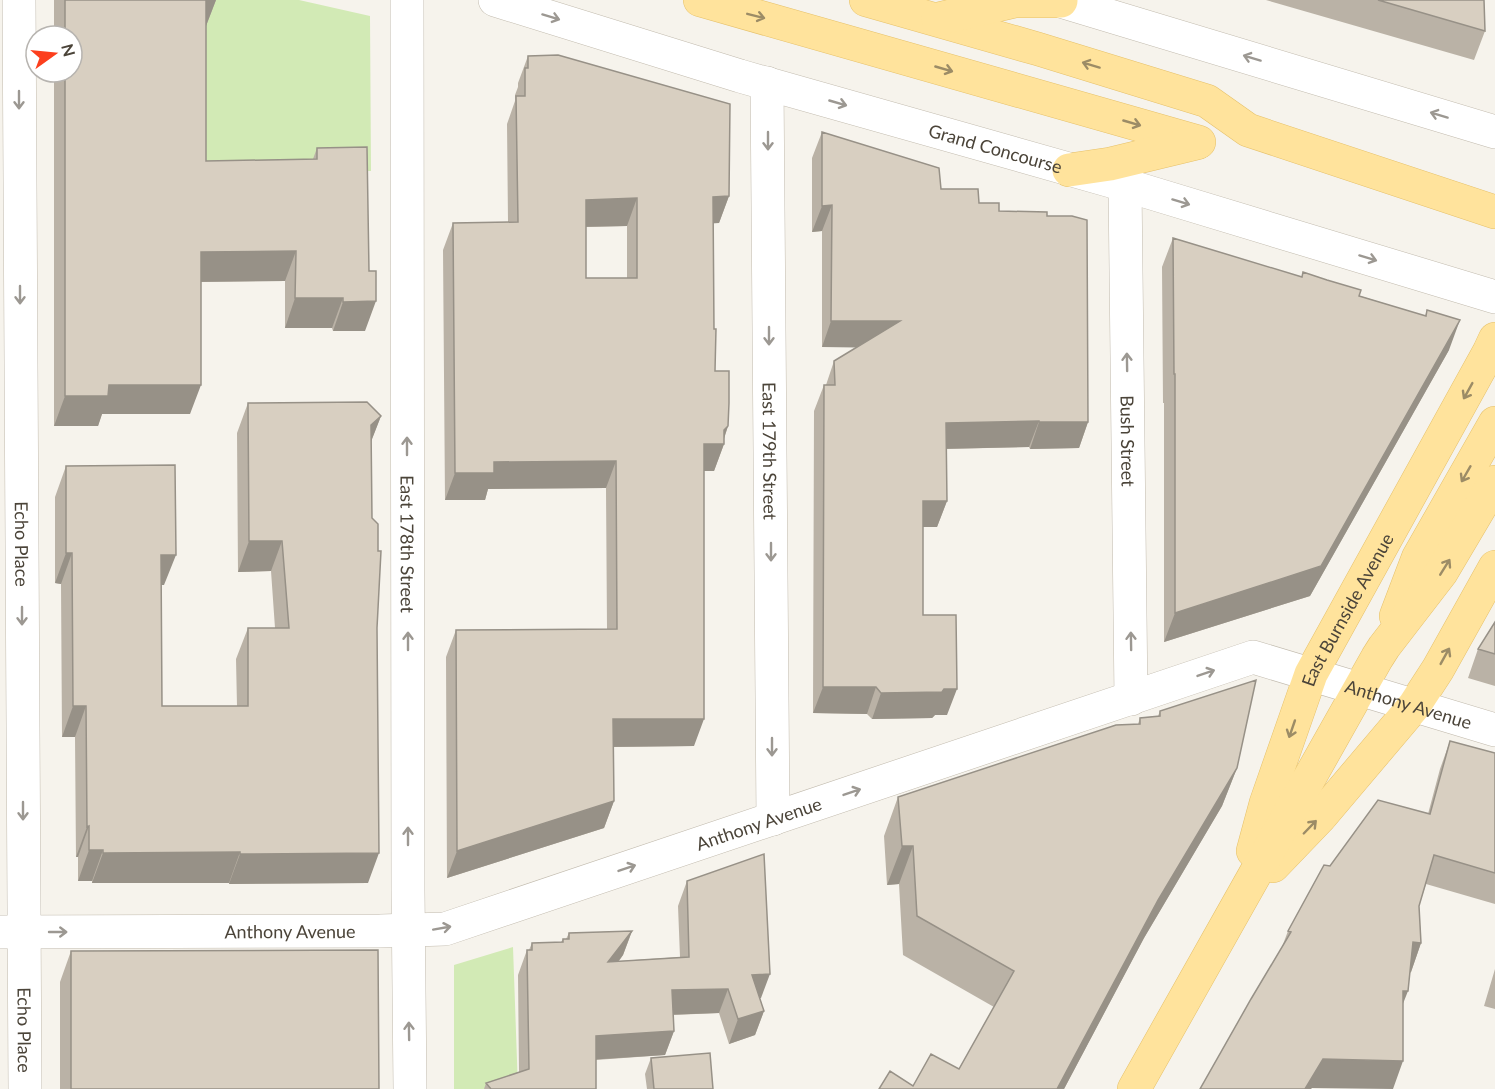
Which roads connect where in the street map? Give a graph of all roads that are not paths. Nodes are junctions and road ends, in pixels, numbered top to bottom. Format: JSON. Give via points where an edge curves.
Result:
{"nodes":[{"id":1,"x":19,"y":0,"type":"edge"},
{"id":2,"x":406,"y":0,"type":"edge"},
{"id":3,"x":495,"y":0,"type":"edge"},
{"id":4,"x":700,"y":0,"type":"edge"},
{"id":5,"x":866,"y":0,"type":"edge"},
{"id":6,"x":1059,"y":0,"type":"edge"},
{"id":7,"x":1125,"y":10,"type":"edge"},
{"id":8,"x":935,"y":20,"type":"junction"},
{"id":9,"x":767,"y":83,"type":"junction"},
{"id":10,"x":1248,"y":130,"type":"junction"},
{"id":11,"x":1495,"y":132,"type":"edge"},
{"id":12,"x":1200,"y":142,"type":"junction"},
{"id":13,"x":1069,"y":170,"type":"junction"},
{"id":14,"x":1125,"y":185,"type":"junction"},
{"id":15,"x":1495,"y":212,"type":"edge"},
{"id":16,"x":1495,"y":297,"type":"edge"},
{"id":17,"x":1495,"y":339,"type":"edge"},
{"id":18,"x":1495,"y":423,"type":"edge"},
{"id":19,"x":1495,"y":482,"type":"edge"},
{"id":20,"x":1495,"y":567,"type":"edge"},
{"id":21,"x":1384,"y":647,"type":"junction"},
{"id":22,"x":1311,"y":674,"type":"junction"},
{"id":23,"x":1359,"y":688,"type":"junction"},
{"id":24,"x":1131,"y":699,"type":"junction"},
{"id":25,"x":1414,"y":706,"type":"junction"},
{"id":26,"x":1495,"y":730,"type":"edge"},
{"id":27,"x":773,"y":819,"type":"junction"},
{"id":28,"x":1240,"y":899,"type":"junction"},
{"id":29,"x":408,"y":931,"type":"junction"},
{"id":30,"x":12,"y":932,"type":"edge"},
{"id":31,"x":25,"y":1089,"type":"edge"},
{"id":32,"x":410,"y":1089,"type":"edge"},
{"id":33,"x":1134,"y":1089,"type":"edge"}],
"edges":[{"from":1,"to":30,"type":"street","name":"Echo Place","one_way":true},
{"from":29,"to":2,"type":"street","name":"East 178th Street","one_way":true},
{"from":3,"to":9,"type":"street","name":"Grand Concourse","one_way":true},
{"from":4,"to":12,"type":"main road","one_way":true},
{"from":5,"to":8,"type":"main road"},
{"from":6,"to":7,"type":"street"},
{"from":6,"to":8,"type":"main road","via":[[1015,1]]},
{"from":11,"to":7,"type":"street","one_way":true},
{"from":10,"to":8,"type":"main road","one_way":true,"via":[[1207,101]]},
{"from":9,"to":13,"type":"street","name":"Grand Concourse","one_way":true},
{"from":9,"to":27,"type":"street","name":"East 179th Street","one_way":true},
{"from":10,"to":12,"type":"main road"},
{"from":10,"to":15,"type":"main road"},
{"from":12,"to":13,"type":"main road"},
{"from":13,"to":14,"type":"street","name":"Grand Concourse"},
{"from":14,"to":16,"type":"street","name":"Grand Concourse","one_way":true},
{"from":24,"to":14,"type":"street","name":"Bush Street","one_way":true},
{"from":17,"to":22,"type":"main road","name":"East Burnside Avenue","one_way":true},
{"from":18,"to":21,"type":"main road","name":"East Burnside Avenue","one_way":true,"via":[[1418,558]]},
{"from":21,"to":19,"type":"main road","name":"East Burnside Avenue","one_way":true,"via":[[1441,573]]},
{"from":25,"to":20,"type":"main road","name":"East Burnside Avenue","one_way":true},
{"from":21,"to":23,"type":"main road","name":"East Burnside Avenue"},
{"from":22,"to":23,"type":"street","name":"Anthony Avenue"},
{"from":24,"to":22,"type":"street","name":"Anthony Avenue","one_way":true,"via":[[1253,657]]},
{"from":22,"to":28,"type":"main road","name":"East Burnside Avenue","one_way":true,"via":[[1266,803]]},
{"from":23,"to":25,"type":"street","name":"Anthony Avenue"},
{"from":23,"to":28,"type":"main road","name":"East Burnside Avenue"},
{"from":27,"to":24,"type":"street","name":"Anthony Avenue","one_way":true},
{"from":25,"to":26,"type":"street","name":"Anthony Avenue"},
{"from":28,"to":25,"type":"main road","name":"East Burnside Avenue","one_way":true,"via":[[1320,817]]},
{"from":29,"to":27,"type":"street","name":"Anthony Avenue","one_way":true,"via":[[445,929]]},
{"from":28,"to":33,"type":"main road","name":"East Burnside Avenue"},
{"from":30,"to":29,"type":"street","name":"Anthony Avenue","one_way":true},
{"from":32,"to":29,"type":"street","name":"East 178th Street","one_way":true},
{"from":30,"to":31,"type":"street","name":"Echo Place"}]}
